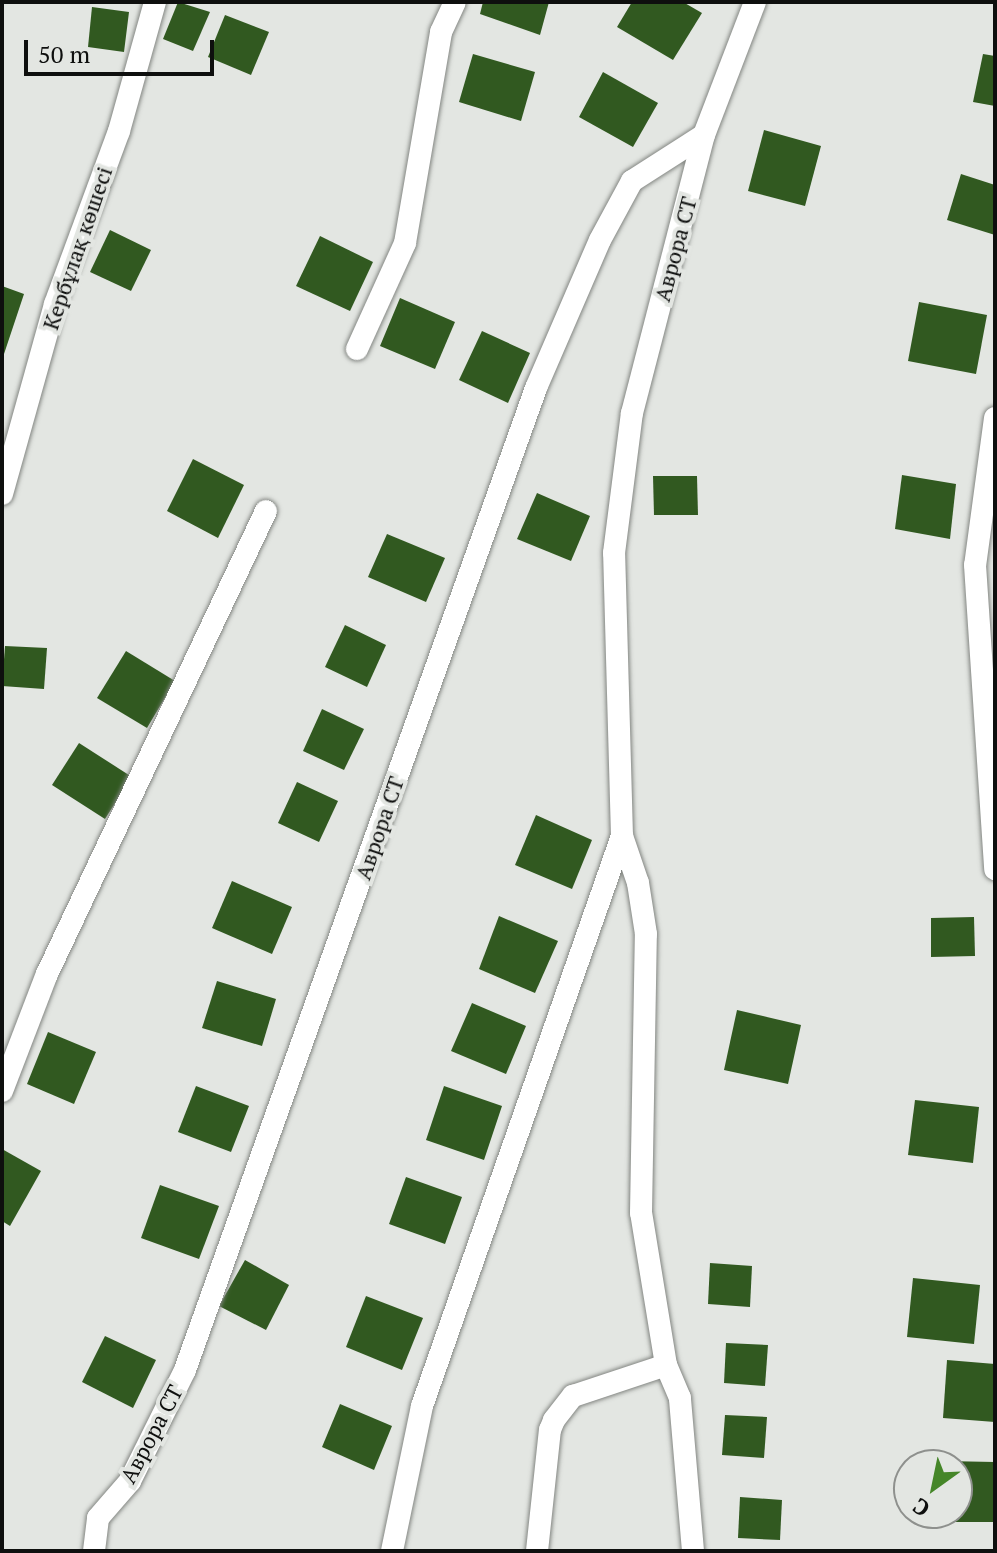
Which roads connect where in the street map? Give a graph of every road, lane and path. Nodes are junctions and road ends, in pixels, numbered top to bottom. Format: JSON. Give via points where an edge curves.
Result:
{"nodes":[{"id":1,"x":155,"y":2,"type":"edge"},
{"id":2,"x":455,"y":2,"type":"edge"},
{"id":3,"x":755,"y":2,"type":"edge"},
{"id":4,"x":704,"y":135,"type":"junction"},
{"id":5,"x":357,"y":349,"type":"dead end"},
{"id":6,"x":995,"y":418,"type":"edge"},
{"id":7,"x":2,"y":494,"type":"edge"},
{"id":8,"x":266,"y":511,"type":"dead end"},
{"id":9,"x":622,"y":836,"type":"junction"},
{"id":10,"x":995,"y":869,"type":"edge"},
{"id":11,"x":2,"y":1091,"type":"edge"},
{"id":12,"x":666,"y":1365,"type":"junction"},
{"id":13,"x":94,"y":1551,"type":"edge"},
{"id":14,"x":392,"y":1551,"type":"edge"},
{"id":15,"x":537,"y":1551,"type":"edge"},
{"id":16,"x":693,"y":1551,"type":"edge"}],
"edges":[{"from":1,"to":7,"type":"street","name":"Кербұлақ көшесі","via":[[119,131],[55,304]]},
{"from":2,"to":5,"type":"street","via":[[441,32],[405,243]]},
{"from":3,"to":4,"type":"street","name":"Аврора СТ"},
{"from":4,"to":9,"type":"street","name":"Аврора СТ","via":[[632,413],[614,553]]},
{"from":4,"to":13,"type":"street","name":"Аврора СТ","via":[[632,181],[600,240],[536,388],[185,1370],[130,1481],[98,1518]]},
{"from":6,"to":10,"type":"street","via":[[975,565]]},
{"from":8,"to":11,"type":"street","via":[[47,974]]},
{"from":9,"to":12,"type":"street","name":"Аврора СТ","via":[[638,883],[646,934],[641,1213]]},
{"from":9,"to":14,"type":"street","via":[[422,1406]]},
{"from":12,"to":15,"type":"street","via":[[573,1396],[554,1420]]},
{"from":12,"to":16,"type":"street","name":"Аврора СТ","via":[[680,1398]]}]}
